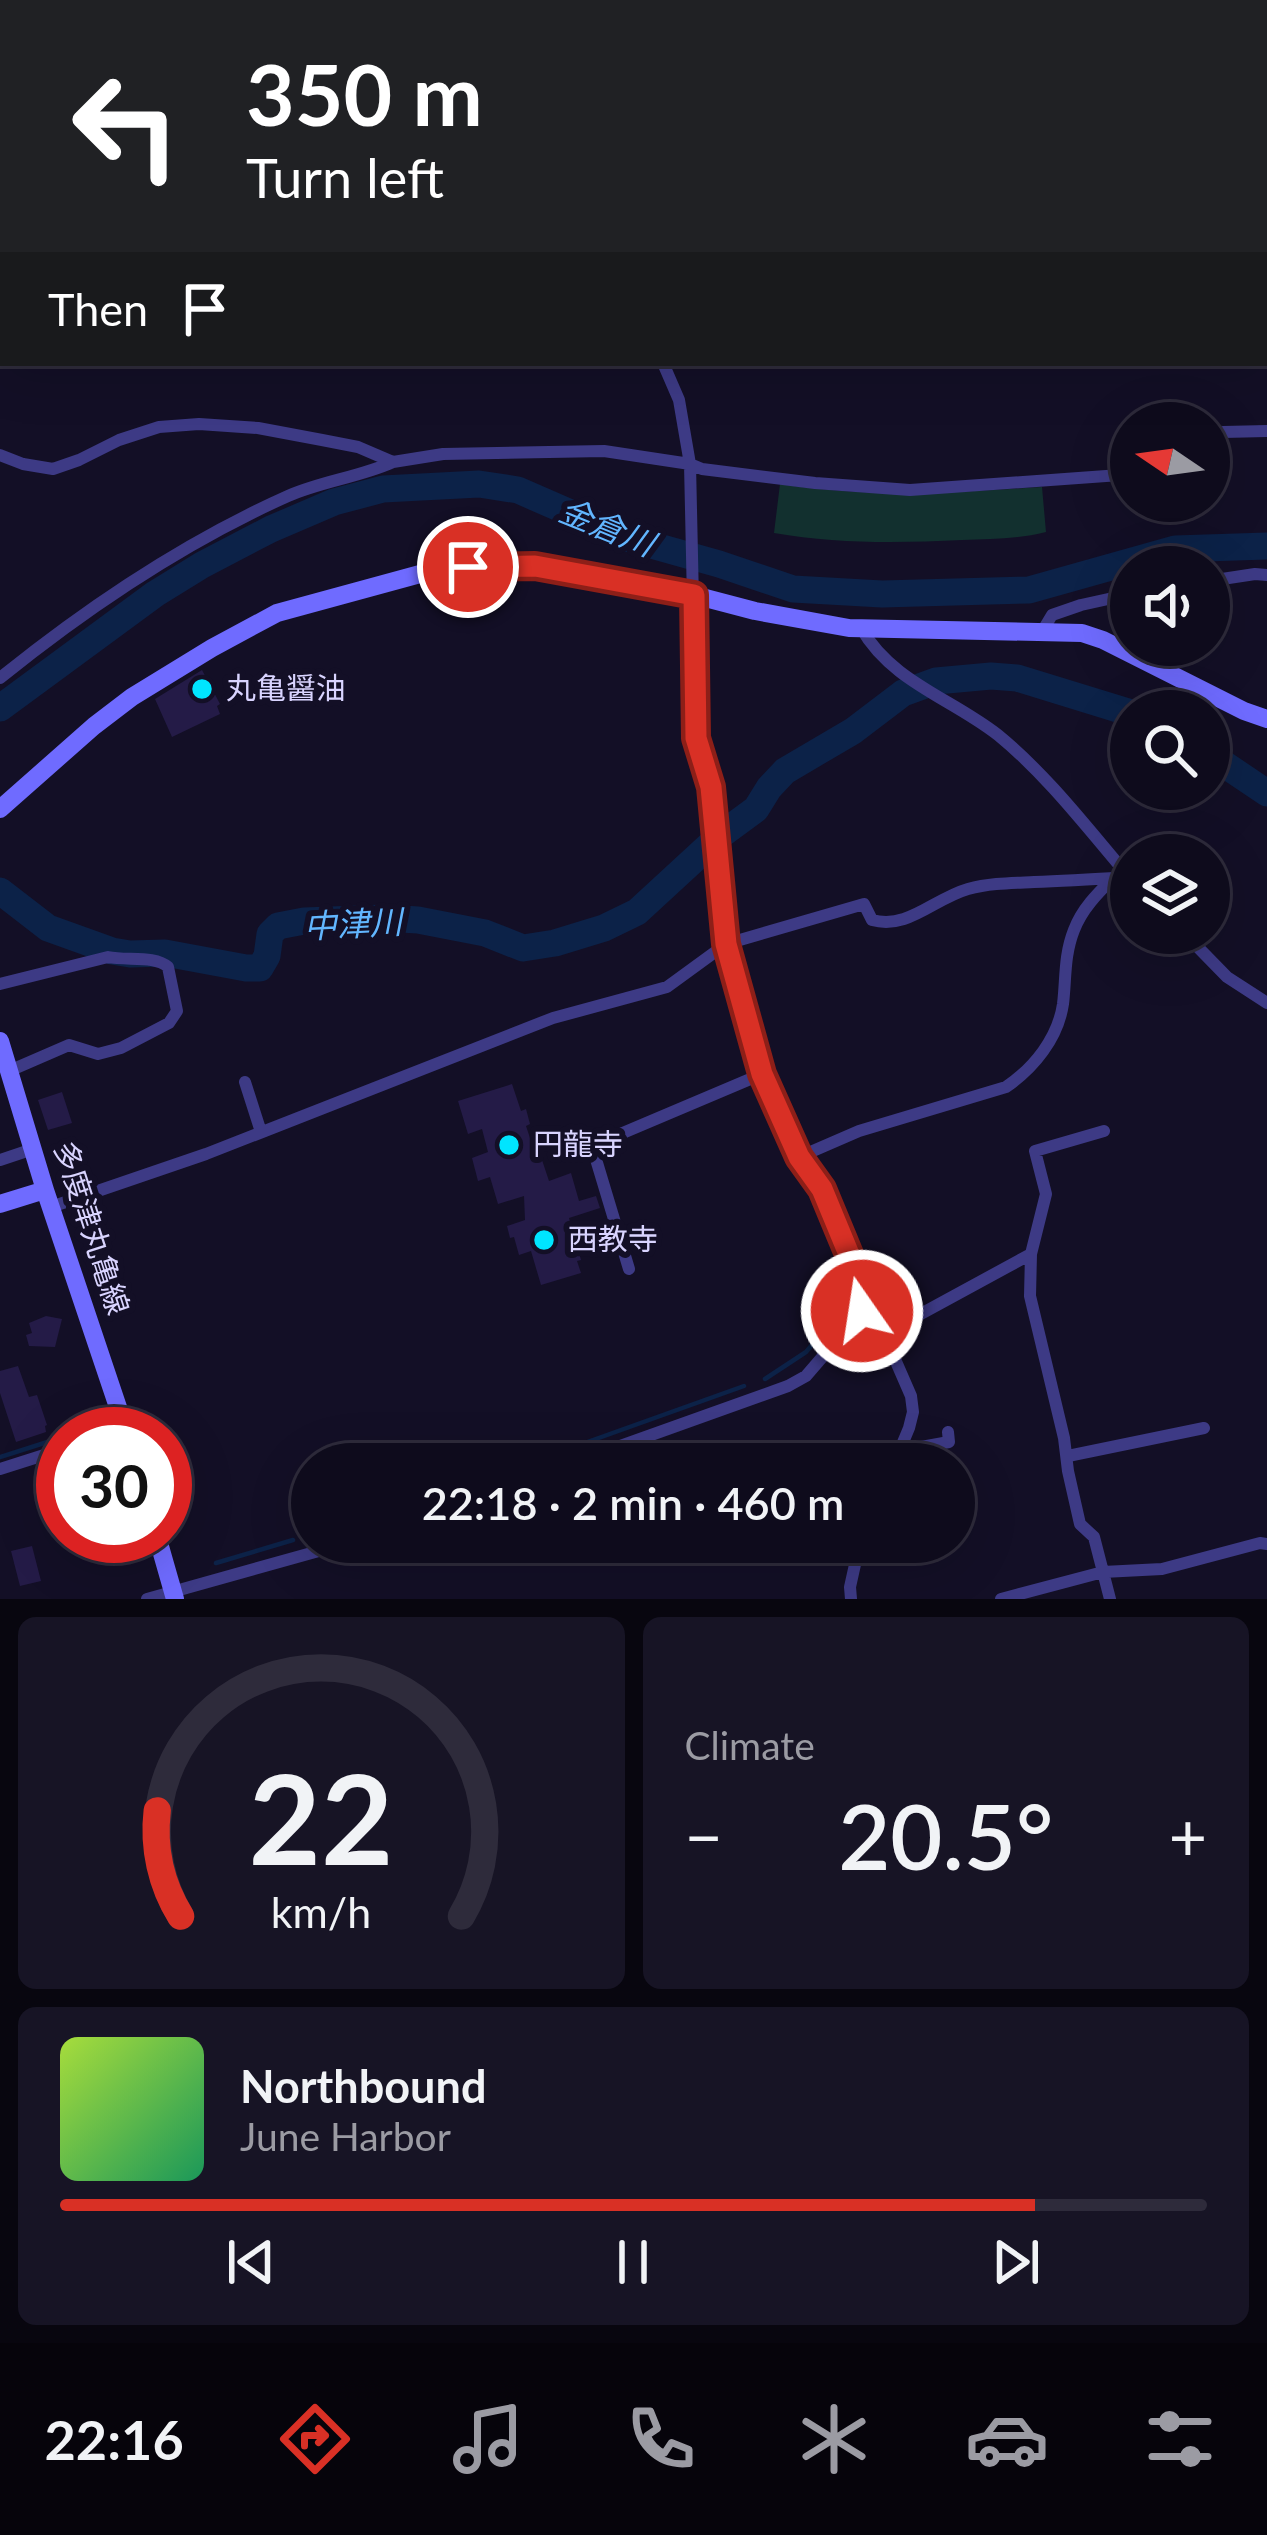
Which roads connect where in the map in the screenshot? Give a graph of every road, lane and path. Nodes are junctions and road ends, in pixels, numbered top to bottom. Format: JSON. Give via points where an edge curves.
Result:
{"nodes":[{"id":1,"x":664,"y":366,"type":"edge"},
{"id":2,"x":1267,"y":431,"type":"edge"},
{"id":3,"x":1230,"y":432,"type":"edge"},
{"id":4,"x":0,"y":455,"type":"edge"},
{"id":5,"x":393,"y":462,"type":"junction"},
{"id":6,"x":690,"y":464,"type":"junction"},
{"id":7,"x":1110,"y":476,"type":"edge"},
{"id":8,"x":1267,"y":575,"type":"edge"},
{"id":9,"x":1230,"y":578,"type":"edge"},
{"id":10,"x":693,"y":589,"type":"junction"},
{"id":11,"x":1110,"y":598,"type":"edge"},
{"id":12,"x":861,"y":628,"type":"junction"},
{"id":13,"x":1043,"y":630,"type":"junction"},
{"id":14,"x":0,"y":678,"type":"edge"},
{"id":15,"x":1267,"y":719,"type":"edge"},
{"id":16,"x":0,"y":809,"type":"edge"},
{"id":17,"x":1110,"y":855,"type":"edge"},
{"id":18,"x":1110,"y":878,"type":"edge"},
{"id":19,"x":1110,"y":880,"type":"edge"},
{"id":20,"x":726,"y":944,"type":"junction"},
{"id":21,"x":1205,"y":954,"type":"edge"},
{"id":22,"x":0,"y":984,"type":"edge"},
{"id":23,"x":1267,"y":1003,"type":"edge"},
{"id":24,"x":0,"y":1041,"type":"edge"},
{"id":25,"x":5,"y":1068,"type":"edge"},
{"id":26,"x":762,"y":1074,"type":"junction"},
{"id":27,"x":245,"y":1082,"type":"dead end"},
{"id":28,"x":1104,"y":1131,"type":"dead end"},
{"id":29,"x":261,"y":1132,"type":"junction"},
{"id":30,"x":33,"y":1148,"type":"junction"},
{"id":31,"x":799,"y":1157,"type":"junction"},
{"id":32,"x":0,"y":1160,"type":"edge"},
{"id":33,"x":48,"y":1198,"type":"junction"},
{"id":34,"x":0,"y":1204,"type":"edge"},
{"id":35,"x":1030,"y":1254,"type":"junction"},
{"id":36,"x":629,"y":1268,"type":"dead end"},
{"id":37,"x":862,"y":1311,"type":"junction"},
{"id":38,"x":884,"y":1334,"type":"junction"},
{"id":39,"x":112,"y":1407,"type":"edge"},
{"id":40,"x":1204,"y":1428,"type":"dead end"},
{"id":41,"x":948,"y":1432,"type":"dead end"},
{"id":42,"x":629,"y":1443,"type":"edge"},
{"id":43,"x":902,"y":1443,"type":"edge"},
{"id":44,"x":946,"y":1443,"type":"edge"},
{"id":45,"x":1067,"y":1456,"type":"junction"},
{"id":46,"x":36,"y":1458,"type":"edge"},
{"id":47,"x":0,"y":1469,"type":"edge"},
{"id":48,"x":1267,"y":1544,"type":"edge"},
{"id":49,"x":291,"y":1560,"type":"edge"},
{"id":50,"x":165,"y":1563,"type":"edge"},
{"id":51,"x":855,"y":1563,"type":"edge"},
{"id":52,"x":1103,"y":1572,"type":"junction"},
{"id":53,"x":174,"y":1596,"type":"edge"},
{"id":54,"x":147,"y":1599,"type":"edge"},
{"id":55,"x":851,"y":1599,"type":"edge"},
{"id":56,"x":1001,"y":1599,"type":"edge"},
{"id":57,"x":1110,"y":1599,"type":"edge"}],
"edges":[{"from":1,"to":6,"type":"street"},
{"from":2,"to":3,"type":"street"},
{"from":4,"to":5,"type":"street","via":[[52,469],[119,440],[199,424],[358,447]]},
{"from":5,"to":6,"type":"street","via":[[604,451]]},
{"from":5,"to":14,"type":"street","via":[[295,493],[212,532]]},
{"from":6,"to":7,"type":"street","via":[[910,490]]},
{"from":6,"to":10,"type":"street"},
{"from":8,"to":9,"type":"street"},
{"from":10,"to":12,"type":"street","via":[[799,620]]},
{"from":10,"to":16,"type":"street","via":[[497,565],[420,574],[314,601],[250,626],[132,698]]},
{"from":10,"to":20,"type":"street","via":[[696,738],[711,787]]},
{"from":11,"to":13,"type":"street","via":[[1052,615]]},
{"from":12,"to":13,"type":"street"},
{"from":12,"to":17,"type":"street","via":[[890,665],[996,734]]},
{"from":13,"to":15,"type":"street","via":[[1103,640]]},
{"from":18,"to":20,"type":"street","via":[[992,884],[887,925],[872,920],[864,904]]},
{"from":19,"to":31,"type":"street","via":[[1074,929],[1062,1008],[1023,1076]]},
{"from":20,"to":26,"type":"street"},
{"from":20,"to":29,"type":"street","via":[[667,987],[553,1018]]},
{"from":21,"to":23,"type":"street"},
{"from":22,"to":25,"type":"street","via":[[108,957],[156,960],[168,967],[177,1011],[121,1048],[98,1054],[69,1045]]},
{"from":24,"to":25,"type":"street","name":"多度津丸亀線"},
{"from":25,"to":30,"type":"street","name":"多度津丸亀線"},
{"from":26,"to":31,"type":"street"},
{"from":26,"to":36,"type":"street","via":[[592,1145]]},
{"from":27,"to":29,"type":"street"},
{"from":28,"to":35,"type":"street","via":[[1035,1151],[1046,1194]]},
{"from":29,"to":33,"type":"street"},
{"from":30,"to":32,"type":"street"},
{"from":30,"to":33,"type":"street","name":"多度津丸亀線"},
{"from":31,"to":37,"type":"street","via":[[822,1189],[865,1293]]},
{"from":33,"to":34,"type":"street"},
{"from":33,"to":39,"type":"street","name":"多度津丸亀線"},
{"from":35,"to":38,"type":"street"},
{"from":35,"to":45,"type":"street","via":[[1030,1296]]},
{"from":37,"to":38,"type":"street"},
{"from":37,"to":42,"type":"street","via":[[806,1376]]},
{"from":38,"to":43,"type":"street","via":[[913,1412]]},
{"from":40,"to":45,"type":"street"},
{"from":41,"to":44,"type":"street"},
{"from":45,"to":52,"type":"street","via":[[1081,1524],[1094,1537]]},
{"from":46,"to":47,"type":"street"},
{"from":48,"to":52,"type":"street","via":[[1162,1569]]},
{"from":49,"to":53,"type":"street"},
{"from":50,"to":53,"type":"street"},
{"from":51,"to":55,"type":"street"},
{"from":52,"to":56,"type":"street"},
{"from":52,"to":57,"type":"street"},
{"from":53,"to":54,"type":"street"}]}
